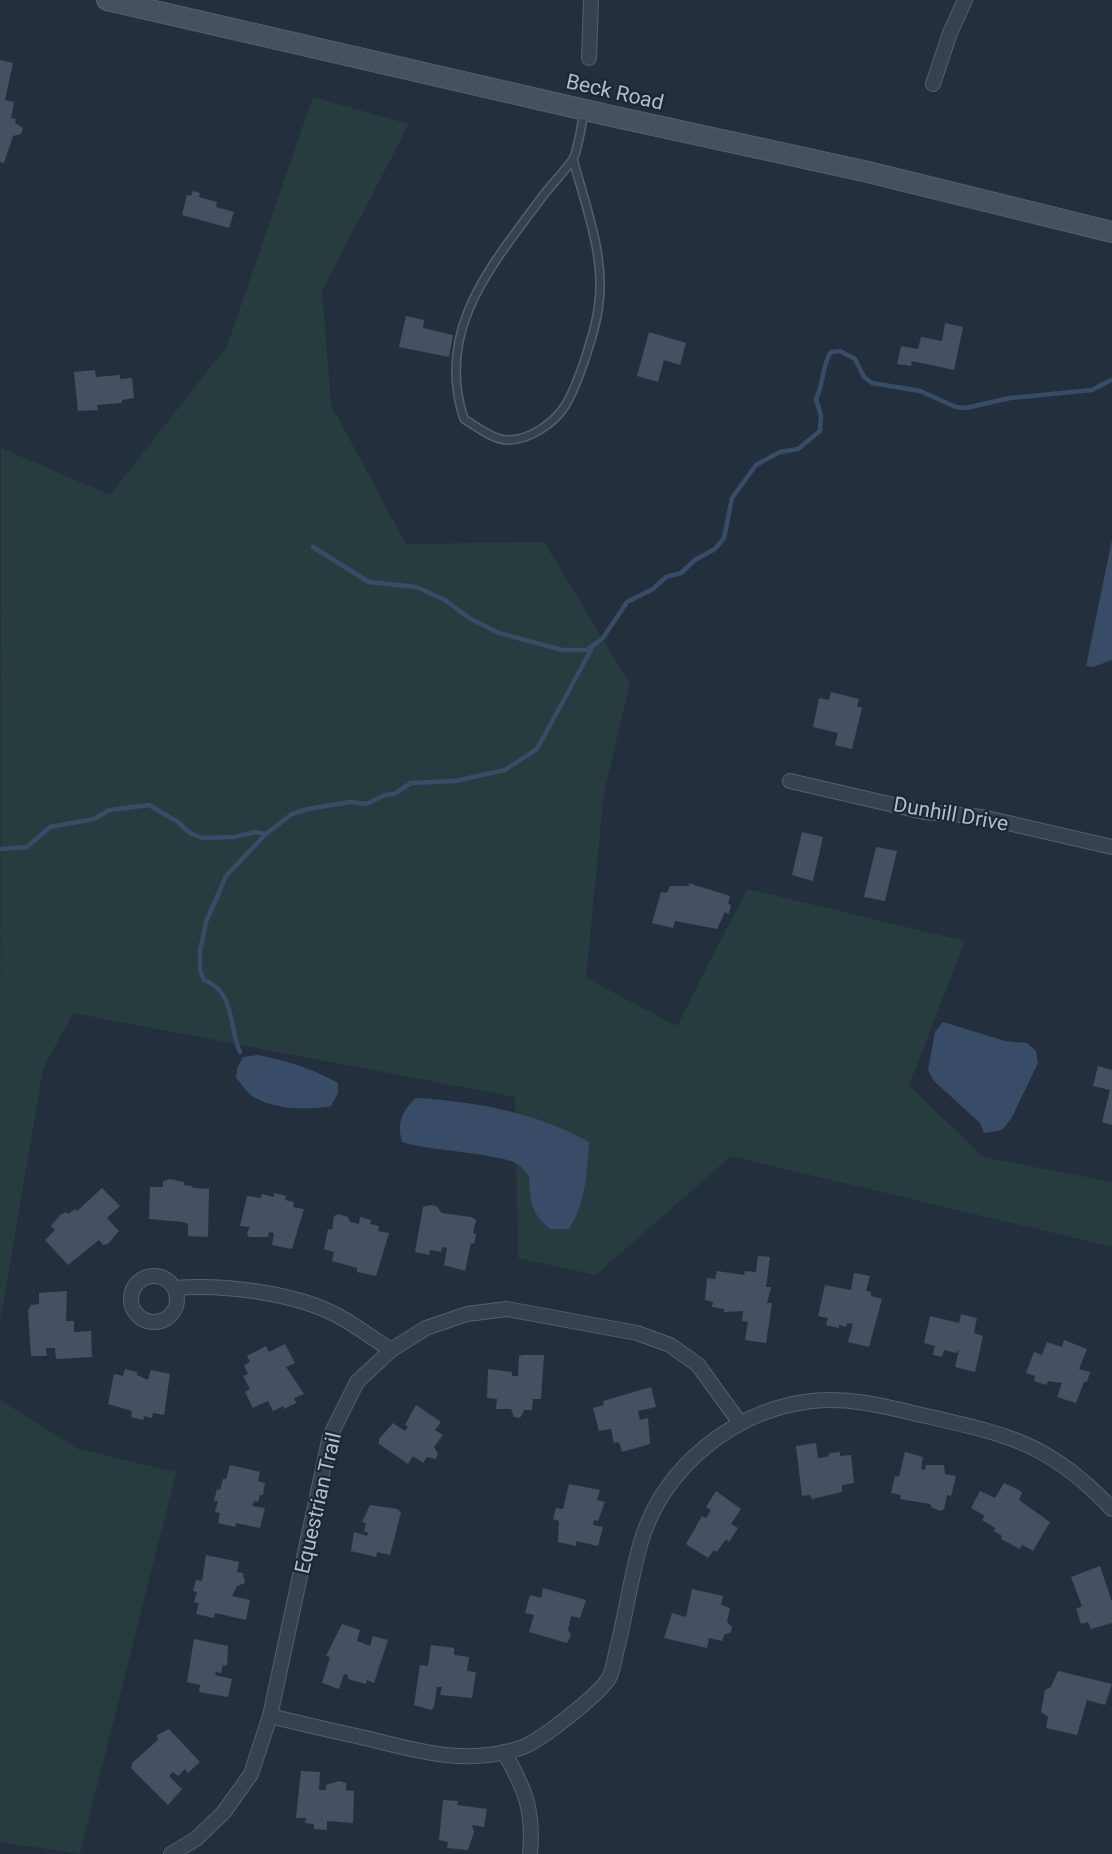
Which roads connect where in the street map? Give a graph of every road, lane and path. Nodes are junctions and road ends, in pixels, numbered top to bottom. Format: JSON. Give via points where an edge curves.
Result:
{"nodes":[{"id":1,"x":106,"y":0,"type":"edge"},
{"id":2,"x":591,"y":0,"type":"edge"},
{"id":3,"x":965,"y":0,"type":"edge"},
{"id":4,"x":589,"y":58,"type":"dead end"},
{"id":5,"x":933,"y":84,"type":"dead end"},
{"id":6,"x":585,"y":110,"type":"junction"},
{"id":7,"x":573,"y":159,"type":"junction"},
{"id":8,"x":1112,"y":232,"type":"edge"},
{"id":9,"x":790,"y":781,"type":"dead end"},
{"id":10,"x":1112,"y":847,"type":"edge"},
{"id":11,"x":175,"y":1288,"type":"dead end"},
{"id":12,"x":391,"y":1350,"type":"junction"},
{"id":13,"x":740,"y":1423,"type":"junction"},
{"id":14,"x":1112,"y":1509,"type":"edge"},
{"id":15,"x":270,"y":1716,"type":"junction"},
{"id":16,"x":504,"y":1752,"type":"junction"},
{"id":17,"x":171,"y":1854,"type":"edge"},
{"id":18,"x":530,"y":1854,"type":"edge"}],
"edges":[{"from":1,"to":6,"type":"main road","name":"Beck Road"},
{"from":2,"to":4,"type":"street"},
{"from":3,"to":5,"type":"street"},
{"from":6,"to":7,"type":"lane"},
{"from":6,"to":8,"type":"main road","name":"Beck Road","via":[[868,172]]},
{"from":7,"to":7,"type":"lane","via":[[485,275],[467,309],[459,337],[457,398],[464,419],[488,434],[508,440],[531,435],[565,405],[590,340],[599,302],[594,243]]},
{"from":9,"to":10,"type":"street","name":"Dunhill Drive","via":[[924,812],[982,817]]},
{"from":11,"to":12,"type":"street","via":[[231,1287],[314,1305],[340,1316]]},
{"from":12,"to":13,"type":"street","name":"Equestrian Trail","via":[[436,1325],[467,1314],[507,1309],[637,1333],[670,1345],[698,1365]]},
{"from":12,"to":15,"type":"street","name":"Equestrian Trail","via":[[357,1382],[330,1436]]},
{"from":13,"to":14,"type":"street","via":[[811,1401],[854,1401],[893,1408],[1003,1434],[1035,1447],[1077,1474]]},
{"from":13,"to":16,"type":"street","via":[[702,1448],[655,1509],[640,1545],[609,1677],[590,1700],[525,1746]]},
{"from":15,"to":16,"type":"street","via":[[441,1756],[483,1757]]},
{"from":15,"to":17,"type":"street","name":"Equestrian Trail","via":[[251,1773],[224,1812],[195,1839]]},
{"from":16,"to":18,"type":"street","via":[[525,1790],[532,1830]]}]}
